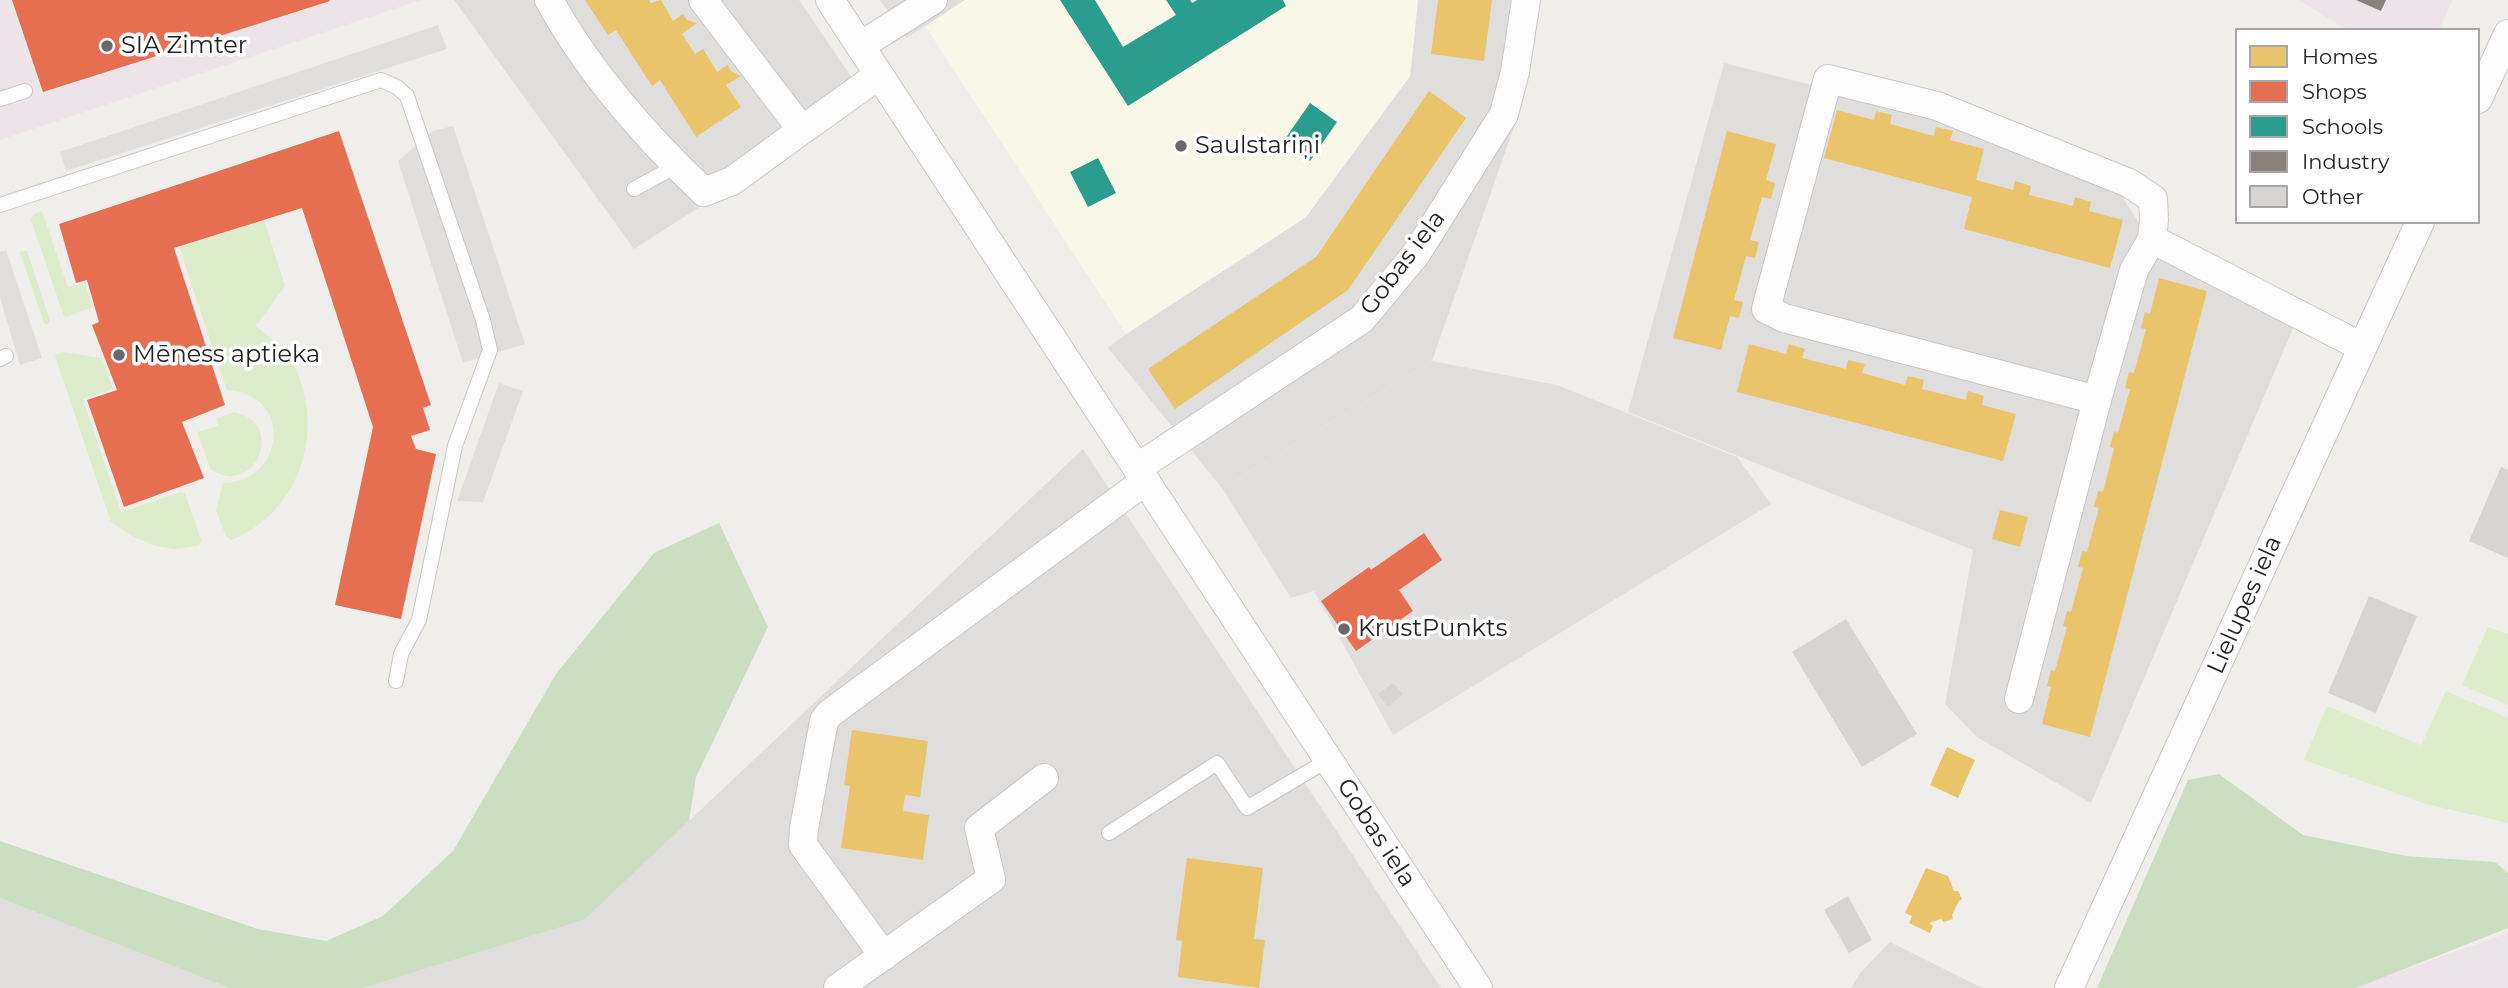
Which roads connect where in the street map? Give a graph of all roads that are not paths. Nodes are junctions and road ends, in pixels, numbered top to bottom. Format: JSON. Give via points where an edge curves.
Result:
{"nodes":[{"id":1,"x":548,"y":0,"type":"edge"},
{"id":2,"x":703,"y":0,"type":"edge"},
{"id":3,"x":830,"y":0,"type":"edge"},
{"id":4,"x":933,"y":0,"type":"edge"},
{"id":5,"x":1526,"y":0,"type":"edge"},
{"id":6,"x":2508,"y":34,"type":"edge"},
{"id":7,"x":860,"y":46,"type":"junction"},
{"id":8,"x":879,"y":75,"type":"junction"},
{"id":9,"x":25,"y":91,"type":"dead end"},
{"id":10,"x":2480,"y":95,"type":"edge"},
{"id":11,"x":0,"y":99,"type":"edge"},
{"id":12,"x":802,"y":130,"type":"junction"},
{"id":13,"x":676,"y":166,"type":"junction"},
{"id":14,"x":634,"y":189,"type":"dead end"},
{"id":15,"x":0,"y":205,"type":"edge"},
{"id":16,"x":2419,"y":224,"type":"edge"},
{"id":17,"x":2152,"y":239,"type":"junction"},
{"id":18,"x":2362,"y":347,"type":"junction"},
{"id":19,"x":2096,"y":400,"type":"junction"},
{"id":20,"x":1141,"y":474,"type":"junction"},
{"id":21,"x":396,"y":681,"type":"dead end"},
{"id":22,"x":2019,"y":699,"type":"dead end"},
{"id":23,"x":1328,"y":760,"type":"junction"},
{"id":24,"x":1044,"y":778,"type":"dead end"},
{"id":25,"x":1109,"y":833,"type":"dead end"},
{"id":26,"x":884,"y":956,"type":"junction"},
{"id":27,"x":838,"y":988,"type":"edge"},
{"id":28,"x":1478,"y":988,"type":"edge"},
{"id":29,"x":2069,"y":988,"type":"edge"}],
"edges":[{"from":1,"to":13,"type":"street","via":[[564,28]]},
{"from":2,"to":12,"type":"street"},
{"from":3,"to":7,"type":"street","name":"Gobas iela"},
{"from":4,"to":7,"type":"street"},
{"from":5,"to":20,"type":"street","name":"Gobas iela","via":[[1504,114],[1416,254],[1362,319]]},
{"from":6,"to":10,"type":"street"},
{"from":7,"to":8,"type":"street","name":"Gobas iela"},
{"from":8,"to":12,"type":"street"},
{"from":8,"to":20,"type":"street","name":"Gobas iela"},
{"from":9,"to":11,"type":"lane"},
{"from":12,"to":13,"type":"street","via":[[732,181],[704,192]]},
{"from":13,"to":14,"type":"lane"},
{"from":15,"to":21,"type":"lane","via":[[381,80],[407,96],[490,350],[455,446],[419,620],[401,654]]},
{"from":16,"to":18,"type":"street","name":"Lielupes iela"},
{"from":17,"to":18,"type":"street"},
{"from":17,"to":19,"type":"street","via":[[2134,270]]},
{"from":17,"to":19,"type":"street","via":[[2152,199],[2129,183],[1937,106],[1828,79],[1766,309],[1784,318]]},
{"from":18,"to":29,"type":"street","name":"Lielupes iela"},
{"from":19,"to":22,"type":"street"},
{"from":20,"to":23,"type":"street","name":"Gobas iela"},
{"from":20,"to":26,"type":"street","via":[[824,721],[803,845]]},
{"from":23,"to":25,"type":"lane","via":[[1247,808],[1217,763]]},
{"from":23,"to":28,"type":"street","name":"Gobas iela"},
{"from":24,"to":26,"type":"street","via":[[979,828],[991,879]]},
{"from":26,"to":27,"type":"street"}]}
